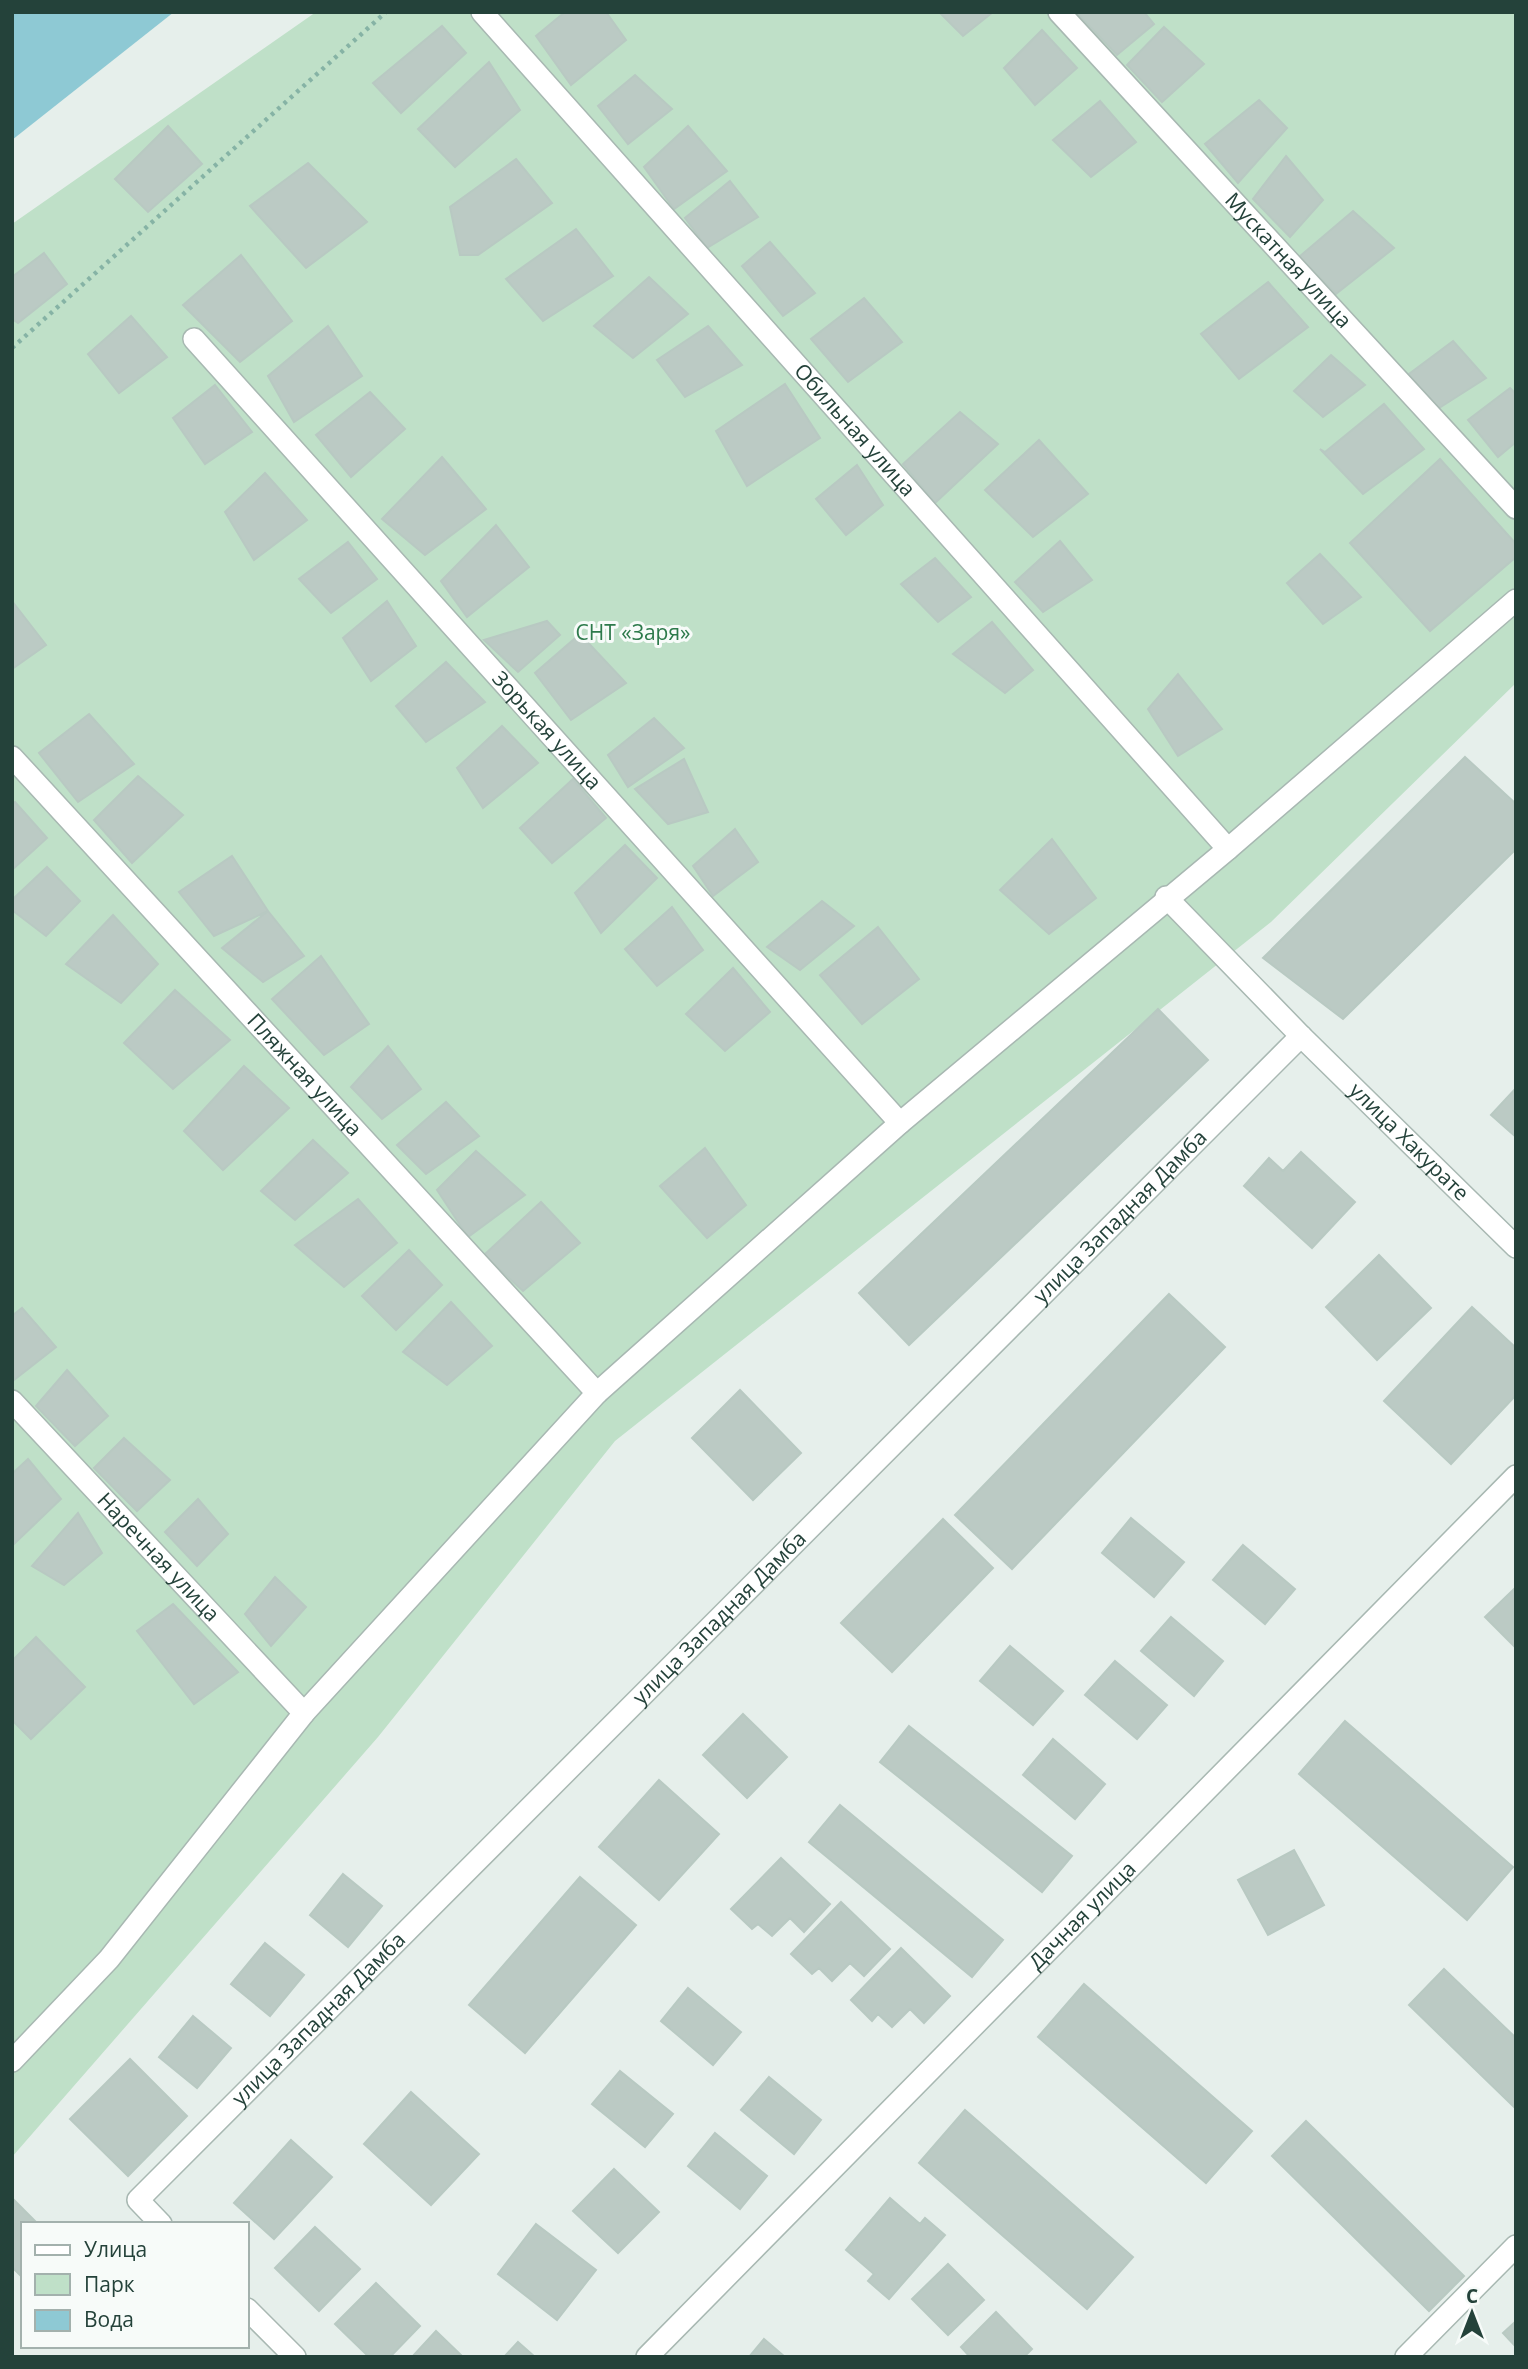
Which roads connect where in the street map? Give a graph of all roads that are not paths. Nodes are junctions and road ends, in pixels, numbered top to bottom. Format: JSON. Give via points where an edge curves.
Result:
{"nodes":[{"id":1,"x":482,"y":12,"type":"edge"},
{"id":2,"x":1059,"y":12,"type":"edge"},
{"id":3,"x":194,"y":339,"type":"dead end"},
{"id":4,"x":1516,"y":508,"type":"edge"},
{"id":5,"x":1516,"y":600,"type":"edge"},
{"id":6,"x":12,"y":757,"type":"edge"},
{"id":7,"x":1228,"y":849,"type":"junction"},
{"id":8,"x":1166,"y":897,"type":"junction"},
{"id":9,"x":1301,"y":1036,"type":"junction"},
{"id":10,"x":900,"y":1123,"type":"junction"},
{"id":11,"x":1516,"y":1247,"type":"edge"},
{"id":12,"x":597,"y":1394,"type":"junction"},
{"id":13,"x":12,"y":1401,"type":"edge"},
{"id":14,"x":1516,"y":1476,"type":"edge"},
{"id":15,"x":304,"y":1713,"type":"junction"},
{"id":16,"x":14,"y":2053,"type":"edge"},
{"id":17,"x":160,"y":2222,"type":"edge"},
{"id":18,"x":1516,"y":2246,"type":"edge"},
{"id":19,"x":248,"y":2310,"type":"edge"},
{"id":20,"x":295,"y":2357,"type":"edge"},
{"id":21,"x":647,"y":2357,"type":"edge"},
{"id":22,"x":1406,"y":2357,"type":"edge"}],
"edges":[{"from":1,"to":7,"type":"street","name":"Обильная улица"},
{"from":2,"to":4,"type":"street","name":"Мускатная улица"},
{"from":3,"to":10,"type":"street","name":"Зорькая улица"},
{"from":5,"to":7,"type":"street"},
{"from":6,"to":12,"type":"street","name":"Пляжная улица"},
{"from":7,"to":8,"type":"street"},
{"from":8,"to":9,"type":"street","name":"улица Хакурате"},
{"from":8,"to":10,"type":"street"},
{"from":9,"to":11,"type":"street","name":"улица Хакурате"},
{"from":9,"to":17,"type":"street","name":"улица Западная Дамба","via":[[138,2200]]},
{"from":10,"to":12,"type":"street"},
{"from":12,"to":15,"type":"street"},
{"from":13,"to":15,"type":"street","name":"Наречная улица"},
{"from":14,"to":21,"type":"street","name":"Дачная улица"},
{"from":15,"to":16,"type":"street","via":[[108,1959]]},
{"from":18,"to":22,"type":"street"},
{"from":19,"to":20,"type":"street"}]}
